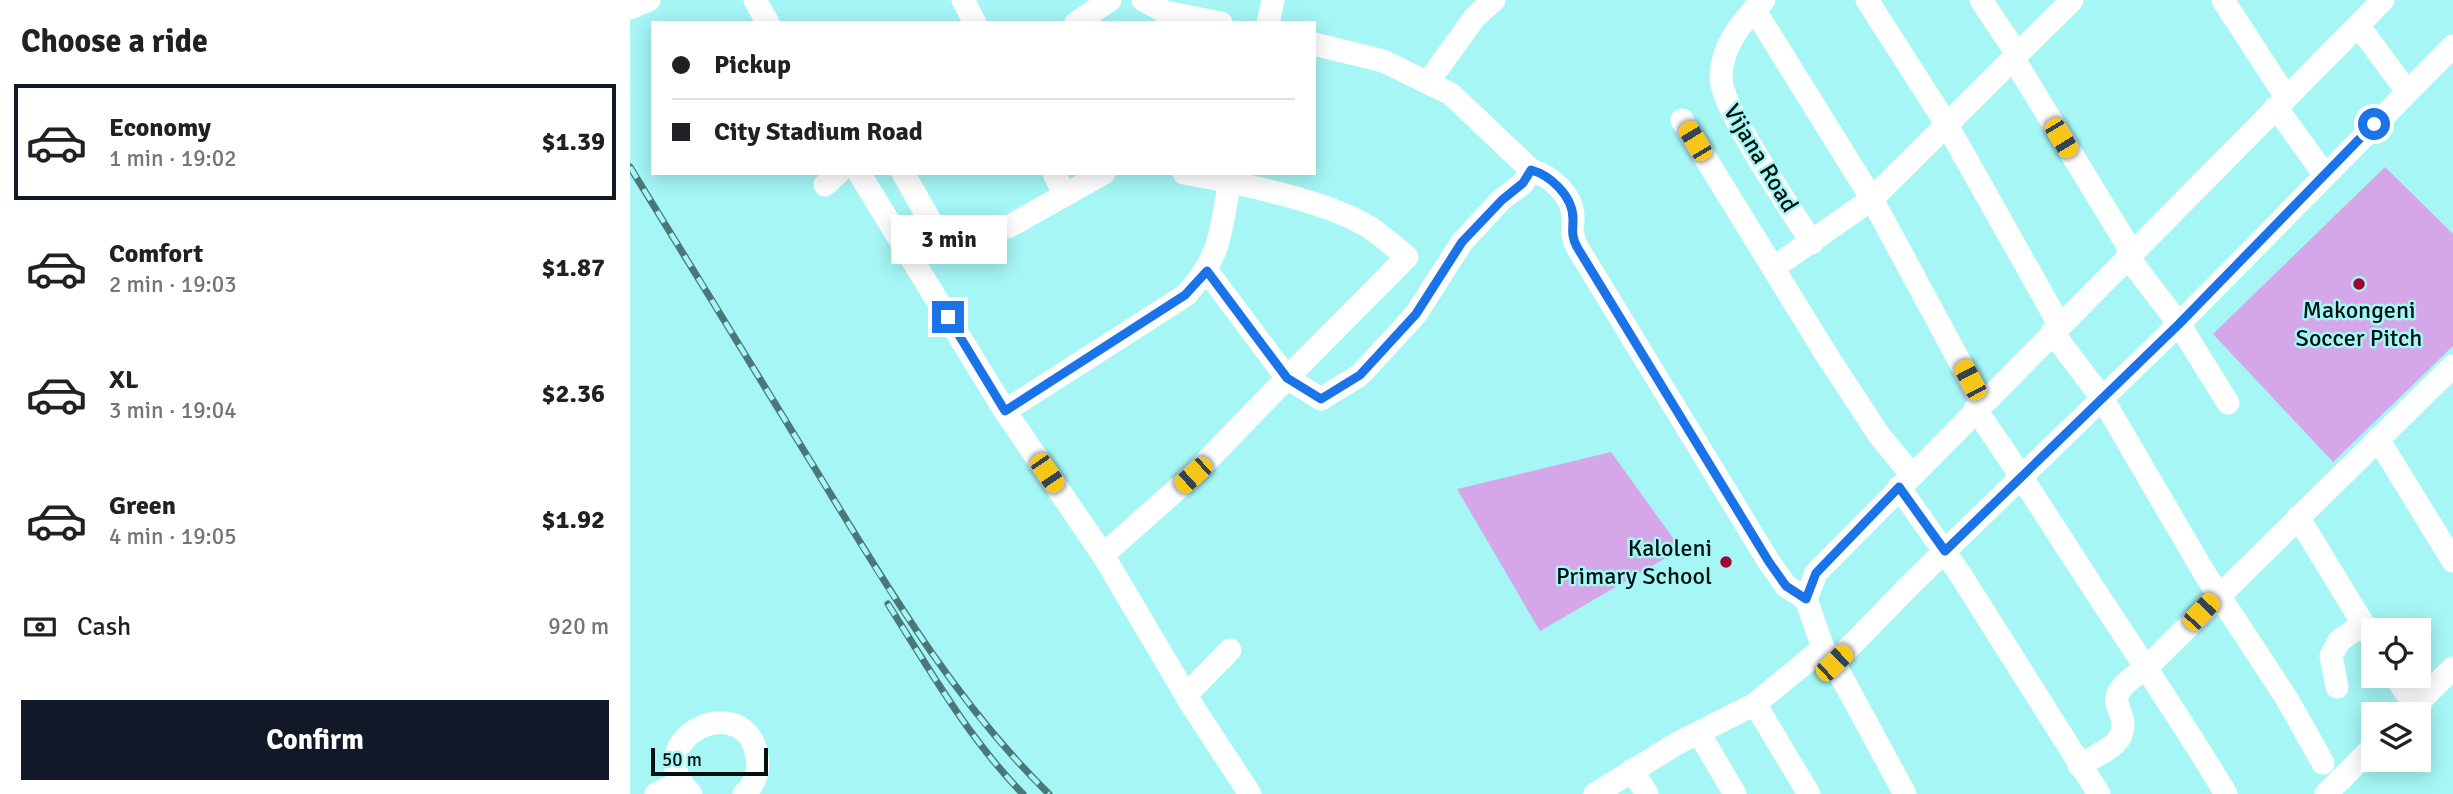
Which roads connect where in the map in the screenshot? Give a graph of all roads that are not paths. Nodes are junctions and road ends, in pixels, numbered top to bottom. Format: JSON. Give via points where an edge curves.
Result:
{"nodes":[{"id":1,"x":649,"y":0,"type":"edge"},
{"id":2,"x":755,"y":0,"type":"edge"},
{"id":3,"x":963,"y":0,"type":"edge"},
{"id":4,"x":1110,"y":0,"type":"edge"},
{"id":5,"x":1143,"y":0,"type":"edge"},
{"id":6,"x":1273,"y":0,"type":"edge"},
{"id":7,"x":1494,"y":0,"type":"edge"},
{"id":8,"x":1867,"y":0,"type":"edge"},
{"id":9,"x":1981,"y":0,"type":"edge"},
{"id":10,"x":2072,"y":0,"type":"edge"},
{"id":11,"x":2223,"y":0,"type":"edge"},
{"id":12,"x":2383,"y":0,"type":"edge"},
{"id":13,"x":1759,"y":5,"type":"edge"},
{"id":14,"x":630,"y":8,"type":"edge"},
{"id":15,"x":767,"y":21,"type":"edge"},
{"id":16,"x":974,"y":21,"type":"edge"},
{"id":17,"x":1079,"y":21,"type":"edge"},
{"id":18,"x":1211,"y":21,"type":"edge"},
{"id":19,"x":1268,"y":21,"type":"edge"},
{"id":20,"x":2358,"y":25,"type":"junction"},
{"id":21,"x":1316,"y":44,"type":"edge"},
{"id":22,"x":2453,"y":46,"type":"edge"},
{"id":23,"x":2015,"y":56,"type":"junction"},
{"id":24,"x":1428,"y":82,"type":"junction"},
{"id":25,"x":2406,"y":90,"type":"junction"},
{"id":26,"x":2281,"y":102,"type":"junction"},
{"id":27,"x":1682,"y":120,"type":"dead end"},
{"id":28,"x":1947,"y":125,"type":"junction"},
{"id":29,"x":1531,"y":170,"type":"junction"},
{"id":30,"x":2325,"y":174,"type":"junction"},
{"id":31,"x":860,"y":175,"type":"edge"},
{"id":32,"x":904,"y":175,"type":"edge"},
{"id":33,"x":1055,"y":175,"type":"edge"},
{"id":34,"x":1100,"y":175,"type":"edge"},
{"id":35,"x":1203,"y":175,"type":"edge"},
{"id":36,"x":1231,"y":178,"type":"edge"},
{"id":37,"x":1064,"y":194,"type":"junction"},
{"id":38,"x":1872,"y":199,"type":"junction"},
{"id":39,"x":1008,"y":227,"type":"dead end"},
{"id":40,"x":935,"y":229,"type":"dead end"},
{"id":41,"x":1812,"y":243,"type":"junction"},
{"id":42,"x":2129,"y":254,"type":"junction"},
{"id":43,"x":1773,"y":268,"type":"junction"},
{"id":44,"x":1207,"y":271,"type":"junction"},
{"id":45,"x":2179,"y":324,"type":"junction"},
{"id":46,"x":2056,"y":328,"type":"junction"},
{"id":47,"x":2453,"y":366,"type":"edge"},
{"id":48,"x":1287,"y":378,"type":"junction"},
{"id":49,"x":2102,"y":398,"type":"junction"},
{"id":50,"x":2228,"y":403,"type":"dead end"},
{"id":51,"x":1978,"y":406,"type":"junction"},
{"id":52,"x":1005,"y":411,"type":"junction"},
{"id":53,"x":2378,"y":439,"type":"junction"},
{"id":54,"x":2023,"y":475,"type":"junction"},
{"id":55,"x":1905,"y":481,"type":"junction"},
{"id":56,"x":2298,"y":517,"type":"junction"},
{"id":57,"x":1945,"y":551,"type":"junction"},
{"id":58,"x":1103,"y":555,"type":"junction"},
{"id":59,"x":2453,"y":561,"type":"edge"},
{"id":60,"x":2219,"y":594,"type":"junction"},
{"id":61,"x":1806,"y":599,"type":"junction"},
{"id":62,"x":2361,"y":620,"type":"edge"},
{"id":63,"x":2361,"y":636,"type":"edge"},
{"id":64,"x":1230,"y":650,"type":"dead end"},
{"id":65,"x":1828,"y":656,"type":"junction"},
{"id":66,"x":2146,"y":668,"type":"junction"},
{"id":67,"x":2453,"y":668,"type":"edge"},
{"id":68,"x":2337,"y":687,"type":"dead end"},
{"id":69,"x":1186,"y":695,"type":"junction"},
{"id":70,"x":2419,"y":702,"type":"edge"},
{"id":71,"x":1755,"y":704,"type":"junction"},
{"id":72,"x":1699,"y":733,"type":"junction"},
{"id":73,"x":2361,"y":759,"type":"edge"},
{"id":74,"x":2323,"y":763,"type":"dead end"},
{"id":75,"x":2079,"y":765,"type":"junction"},
{"id":76,"x":1632,"y":770,"type":"junction"},
{"id":77,"x":686,"y":788,"type":"edge"},
{"id":78,"x":656,"y":794,"type":"edge"},
{"id":79,"x":744,"y":794,"type":"edge"},
{"id":80,"x":1250,"y":794,"type":"edge"},
{"id":81,"x":1595,"y":794,"type":"edge"},
{"id":82,"x":1647,"y":794,"type":"edge"},
{"id":83,"x":1735,"y":794,"type":"edge"},
{"id":84,"x":1809,"y":794,"type":"edge"},
{"id":85,"x":1905,"y":794,"type":"edge"},
{"id":86,"x":2099,"y":794,"type":"edge"},
{"id":87,"x":2226,"y":794,"type":"edge"},
{"id":88,"x":2326,"y":794,"type":"edge"}],
"edges":[{"from":1,"to":14,"type":"street"},
{"from":2,"to":15,"type":"street"},
{"from":3,"to":16,"type":"street"},
{"from":4,"to":17,"type":"street"},
{"from":5,"to":18,"type":"street","via":[[1165,12]]},
{"from":6,"to":19,"type":"street"},
{"from":7,"to":24,"type":"street","via":[[1475,17]]},
{"from":8,"to":28,"type":"street"},
{"from":9,"to":23,"type":"street"},
{"from":10,"to":23,"type":"street"},
{"from":11,"to":26,"type":"street"},
{"from":12,"to":20,"type":"street"},
{"from":13,"to":38,"type":"street"},
{"from":13,"to":41,"type":"street","name":"Vijana Road","via":[[1732,37],[1723,59],[1722,90]]},
{"from":20,"to":25,"type":"street"},
{"from":20,"to":26,"type":"street"},
{"from":21,"to":24,"type":"street","via":[[1382,61]]},
{"from":22,"to":25,"type":"street"},
{"from":23,"to":28,"type":"street"},
{"from":23,"to":42,"type":"street"},
{"from":24,"to":29,"type":"street","via":[[1451,94]]},
{"from":25,"to":30,"type":"street"},
{"from":26,"to":30,"type":"street"},
{"from":26,"to":42,"type":"street"},
{"from":27,"to":43,"type":"street"},
{"from":28,"to":38,"type":"street"},
{"from":28,"to":46,"type":"street"},
{"from":29,"to":48,"type":"street","via":[[1462,242],[1416,314],[1360,375],[1321,399]]},
{"from":29,"to":61,"type":"street","via":[[1555,183],[1571,211],[1574,240],[1651,369],[1769,562],[1786,586]]},
{"from":30,"to":45,"type":"street"},
{"from":31,"to":52,"type":"street"},
{"from":32,"to":40,"type":"street"},
{"from":33,"to":37,"type":"street"},
{"from":34,"to":37,"type":"street"},
{"from":35,"to":36,"type":"street"},
{"from":36,"to":44,"type":"street","via":[[1218,249]]},
{"from":36,"to":48,"type":"street","via":[[1345,216],[1369,227],[1407,257]]},
{"from":37,"to":39,"type":"street"},
{"from":38,"to":41,"type":"street"},
{"from":38,"to":51,"type":"street"},
{"from":41,"to":43,"type":"street"},
{"from":42,"to":45,"type":"street"},
{"from":42,"to":46,"type":"street"},
{"from":43,"to":55,"type":"street"},
{"from":44,"to":48,"type":"street"},
{"from":44,"to":52,"type":"street","via":[[1185,295]]},
{"from":45,"to":49,"type":"street"},
{"from":45,"to":50,"type":"street"},
{"from":46,"to":49,"type":"street"},
{"from":46,"to":51,"type":"street"},
{"from":47,"to":53,"type":"street"},
{"from":48,"to":58,"type":"street","via":[[1193,475]]},
{"from":49,"to":54,"type":"street"},
{"from":49,"to":60,"type":"street"},
{"from":51,"to":54,"type":"street"},
{"from":51,"to":55,"type":"street"},
{"from":52,"to":58,"type":"street"},
{"from":53,"to":56,"type":"street"},
{"from":53,"to":59,"type":"street"},
{"from":54,"to":57,"type":"street"},
{"from":54,"to":66,"type":"street"},
{"from":55,"to":57,"type":"street"},
{"from":55,"to":61,"type":"street","via":[[1816,573]]},
{"from":56,"to":60,"type":"street"},
{"from":56,"to":62,"type":"street"},
{"from":57,"to":65,"type":"street"},
{"from":57,"to":75,"type":"street"},
{"from":58,"to":69,"type":"street"},
{"from":60,"to":66,"type":"street"},
{"from":60,"to":74,"type":"street"},
{"from":61,"to":65,"type":"street"},
{"from":63,"to":68,"type":"street","via":[[2334,649],[2331,656]]},
{"from":64,"to":69,"type":"street"},
{"from":65,"to":71,"type":"street"},
{"from":65,"to":85,"type":"street"},
{"from":66,"to":75,"type":"street","via":[[2128,679],[2117,694],[2122,728],[2118,741]]},
{"from":66,"to":87,"type":"street"},
{"from":67,"to":70,"type":"street"},
{"from":69,"to":80,"type":"street"},
{"from":71,"to":72,"type":"street"},
{"from":71,"to":84,"type":"street"},
{"from":72,"to":76,"type":"street"},
{"from":72,"to":83,"type":"street"},
{"from":73,"to":88,"type":"street"},
{"from":75,"to":86,"type":"street"},
{"from":76,"to":81,"type":"street"},
{"from":76,"to":82,"type":"street"},
{"from":77,"to":78,"type":"street"},
{"from":77,"to":79,"type":"street","via":[[677,755],[690,733],[701,725],[728,723],[750,738],[756,750],[756,776]]}]}
